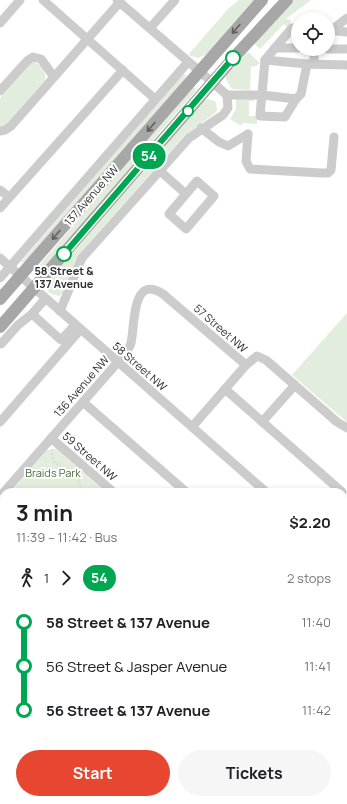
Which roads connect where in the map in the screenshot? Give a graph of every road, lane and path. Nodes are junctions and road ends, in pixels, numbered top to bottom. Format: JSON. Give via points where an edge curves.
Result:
{"nodes":[{"id":1,"x":20,"y":0,"type":"edge"},
{"id":2,"x":43,"y":0,"type":"edge"},
{"id":3,"x":175,"y":0,"type":"edge"},
{"id":4,"x":262,"y":0,"type":"edge"},
{"id":5,"x":276,"y":0,"type":"edge"},
{"id":6,"x":287,"y":0,"type":"edge"},
{"id":7,"x":119,"y":1,"type":"edge"},
{"id":8,"x":347,"y":18,"type":"edge"},
{"id":9,"x":0,"y":23,"type":"edge"},
{"id":10,"x":335,"y":26,"type":"edge"},
{"id":11,"x":150,"y":28,"type":"junction"},
{"id":12,"x":291,"y":29,"type":"edge"},
{"id":13,"x":335,"y":31,"type":"edge"},
{"id":14,"x":347,"y":32,"type":"edge"},
{"id":15,"x":88,"y":39,"type":"junction"},
{"id":16,"x":275,"y":48,"type":"junction"},
{"id":17,"x":291,"y":48,"type":"edge"},
{"id":18,"x":335,"y":49,"type":"edge"},
{"id":19,"x":347,"y":50,"type":"edge"},
{"id":20,"x":237,"y":54,"type":"junction"},
{"id":21,"x":312,"y":56,"type":"edge"},
{"id":22,"x":265,"y":60,"type":"junction"},
{"id":23,"x":188,"y":62,"type":"junction"},
{"id":24,"x":310,"y":64,"type":"junction"},
{"id":25,"x":347,"y":65,"type":"edge"},
{"id":26,"x":123,"y":70,"type":"junction"},
{"id":27,"x":199,"y":72,"type":"junction"},
{"id":28,"x":54,"y":77,"type":"junction"},
{"id":29,"x":212,"y":83,"type":"junction"},
{"id":30,"x":0,"y":91,"type":"edge"},
{"id":31,"x":227,"y":95,"type":"junction"},
{"id":32,"x":262,"y":95,"type":"junction"},
{"id":33,"x":156,"y":99,"type":"junction"},
{"id":34,"x":296,"y":99,"type":"junction"},
{"id":35,"x":201,"y":128,"type":"junction"},
{"id":36,"x":0,"y":131,"type":"edge"},
{"id":37,"x":334,"y":137,"type":"dead end"},
{"id":38,"x":160,"y":171,"type":"junction"},
{"id":39,"x":0,"y":190,"type":"edge"},
{"id":40,"x":186,"y":194,"type":"junction"},
{"id":41,"x":9,"y":197,"type":"junction"},
{"id":42,"x":0,"y":208,"type":"edge"},
{"id":43,"x":0,"y":258,"type":"edge"},
{"id":44,"x":10,"y":267,"type":"junction"},
{"id":45,"x":20,"y":276,"type":"junction"},
{"id":46,"x":0,"y":278,"type":"edge"},
{"id":47,"x":34,"y":288,"type":"junction"},
{"id":48,"x":153,"y":289,"type":"joint"},
{"id":49,"x":0,"y":299,"type":"edge"},
{"id":50,"x":45,"y":299,"type":"junction"},
{"id":51,"x":60,"y":311,"type":"junction"},
{"id":52,"x":32,"y":314,"type":"junction"},
{"id":53,"x":0,"y":327,"type":"edge"},
{"id":54,"x":77,"y":327,"type":"junction"},
{"id":55,"x":0,"y":343,"type":"edge"},
{"id":56,"x":118,"y":363,"type":"junction"},
{"id":57,"x":246,"y":365,"type":"junction"},
{"id":58,"x":295,"y":385,"type":"junction"},
{"id":59,"x":225,"y":389,"type":"junction"},
{"id":60,"x":83,"y":402,"type":"junction"},
{"id":61,"x":0,"y":422,"type":"edge"},
{"id":62,"x":262,"y":422,"type":"junction"},
{"id":63,"x":192,"y":428,"type":"junction"},
{"id":64,"x":347,"y":428,"type":"edge"},
{"id":65,"x":52,"y":438,"type":"junction"},
{"id":66,"x":8,"y":488,"type":"edge"},
{"id":67,"x":81,"y":488,"type":"edge"},
{"id":68,"x":108,"y":488,"type":"edge"},
{"id":69,"x":181,"y":488,"type":"edge"},
{"id":70,"x":261,"y":488,"type":"edge"},
{"id":71,"x":338,"y":488,"type":"edge"}],
"edges":[{"from":1,"to":9,"type":"street"},
{"from":2,"to":15,"type":"street"},
{"from":3,"to":11,"type":"street"},
{"from":4,"to":27,"type":"main road","name":"137 Avenue NW","one_way":true},
{"from":5,"to":20,"type":"main road"},
{"from":6,"to":20,"type":"main road","name":"137 Avenue NW"},
{"from":7,"to":11,"type":"street"},
{"from":7,"to":15,"type":"street"},
{"from":8,"to":10,"type":"street"},
{"from":11,"to":23,"type":"street"},
{"from":12,"to":16,"type":"street"},
{"from":13,"to":14,"type":"street"},
{"from":15,"to":26,"type":"street"},
{"from":15,"to":28,"type":"street"},
{"from":16,"to":17,"type":"street"},
{"from":16,"to":22,"type":"street"},
{"from":18,"to":19,"type":"street"},
{"from":20,"to":29,"type":"main road","name":"137 Avenue NW"},
{"from":21,"to":24,"type":"street"},
{"from":22,"to":24,"type":"street"},
{"from":22,"to":32,"type":"street"},
{"from":23,"to":27,"type":"street"},
{"from":23,"to":33,"type":"street","name":"137 Avenue NW"},
{"from":24,"to":25,"type":"street"},
{"from":24,"to":34,"type":"street","via":[[301,94]]},
{"from":26,"to":33,"type":"street"},
{"from":26,"to":41,"type":"street"},
{"from":27,"to":29,"type":"street"},
{"from":27,"to":45,"type":"main road","name":"137 Avenue NW","one_way":true},
{"from":28,"to":30,"type":"street","via":[[41,59],[33,57],[27,60]]},
{"from":28,"to":36,"type":"street","via":[[8,128]]},
{"from":29,"to":31,"type":"street"},
{"from":29,"to":47,"type":"main road","name":"137 Avenue NW"},
{"from":31,"to":32,"type":"street"},
{"from":31,"to":35,"type":"street","via":[[228,108],[224,115]]},
{"from":32,"to":34,"type":"street"},
{"from":32,"to":34,"type":"street","via":[[260,116],[285,117]]},
{"from":33,"to":44,"type":"street","name":"137 Avenue NW"},
{"from":35,"to":37,"type":"street","via":[[228,146],[248,134],[246,160],[250,169],[257,170],[328,173],[331,170]]},
{"from":35,"to":38,"type":"street"},
{"from":38,"to":40,"type":"street"},
{"from":38,"to":51,"type":"street","via":[[82,258]]},
{"from":39,"to":41,"type":"street"},
{"from":40,"to":40,"type":"street","via":[[169,214],[186,229],[214,196],[197,181]]},
{"from":41,"to":42,"type":"street"},
{"from":43,"to":44,"type":"street","name":"58 Street NW"},
{"from":44,"to":45,"type":"street","name":"58 Street NW"},
{"from":44,"to":46,"type":"street","name":"137 Avenue NW"},
{"from":45,"to":47,"type":"street","name":"58 Street NW"},
{"from":45,"to":49,"type":"main road","name":"137 Avenue NW"},
{"from":47,"to":50,"type":"street","name":"58 Street NW"},
{"from":47,"to":53,"type":"main road","name":"137 Avenue NW"},
{"from":48,"to":56,"type":"street","name":"136 Avenue NW","via":[[140,294],[131,345]]},
{"from":48,"to":57,"type":"street","name":"57 Street NW","via":[[163,294]]},
{"from":50,"to":51,"type":"street","name":"58 Street NW"},
{"from":50,"to":52,"type":"street"},
{"from":51,"to":54,"type":"street","name":"58 Street NW"},
{"from":52,"to":54,"type":"street","via":[[61,340]]},
{"from":52,"to":55,"type":"street"},
{"from":54,"to":56,"type":"street","name":"58 Street NW"},
{"from":54,"to":61,"type":"street"},
{"from":56,"to":60,"type":"street","name":"136 Avenue NW"},
{"from":56,"to":63,"type":"street","name":"58 Street NW"},
{"from":57,"to":58,"type":"street","name":"57 Street NW","via":[[261,356]]},
{"from":57,"to":59,"type":"street"},
{"from":58,"to":62,"type":"street"},
{"from":58,"to":64,"type":"street","name":"57 Street NW"},
{"from":59,"to":62,"type":"street"},
{"from":59,"to":63,"type":"street"},
{"from":60,"to":65,"type":"street","name":"136 Avenue NW"},
{"from":60,"to":69,"type":"street"},
{"from":62,"to":71,"type":"street"},
{"from":63,"to":70,"type":"street","name":"58 Street NW"},
{"from":65,"to":66,"type":"street","name":"136 Avenue NW"},
{"from":65,"to":67,"type":"path","via":[[53,459],[76,476]]},
{"from":65,"to":68,"type":"street","name":"59 Street NW"}]}
